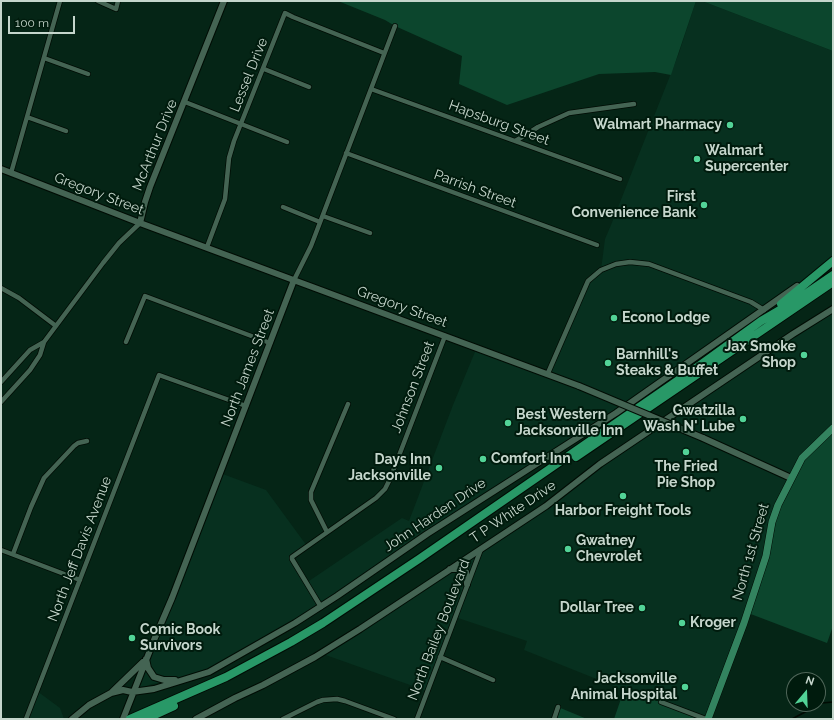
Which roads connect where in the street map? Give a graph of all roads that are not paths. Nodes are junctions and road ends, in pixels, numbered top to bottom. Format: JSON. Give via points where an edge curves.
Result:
{"nodes":[{"id":1,"x":60,"y":1,"type":"edge"},
{"id":2,"x":98,"y":1,"type":"edge"},
{"id":3,"x":118,"y":1,"type":"edge"},
{"id":4,"x":224,"y":1,"type":"edge"},
{"id":5,"x":395,"y":26,"type":"dead end"},
{"id":6,"x":384,"y":52,"type":"junction"},
{"id":7,"x":44,"y":58,"type":"junction"},
{"id":8,"x":264,"y":69,"type":"junction"},
{"id":9,"x":88,"y":74,"type":"dead end"},
{"id":10,"x":309,"y":87,"type":"dead end"},
{"id":11,"x":371,"y":88,"type":"junction"},
{"id":12,"x":185,"y":102,"type":"junction"},
{"id":13,"x":634,"y":104,"type":"dead end"},
{"id":14,"x":27,"y":117,"type":"junction"},
{"id":15,"x":241,"y":124,"type":"junction"},
{"id":16,"x":66,"y":131,"type":"dead end"},
{"id":17,"x":514,"y":140,"type":"junction"},
{"id":18,"x":287,"y":142,"type":"dead end"},
{"id":19,"x":346,"y":153,"type":"junction"},
{"id":20,"x":1,"y":169,"type":"edge"},
{"id":21,"x":11,"y":173,"type":"junction"},
{"id":22,"x":620,"y":179,"type":"dead end"},
{"id":23,"x":283,"y":207,"type":"dead end"},
{"id":24,"x":323,"y":216,"type":"junction"},
{"id":25,"x":320,"y":222,"type":"junction"},
{"id":26,"x":140,"y":223,"type":"junction"},
{"id":27,"x":370,"y":233,"type":"dead end"},
{"id":28,"x":597,"y":245,"type":"dead end"},
{"id":29,"x":207,"y":247,"type":"junction"},
{"id":30,"x":833,"y":261,"type":"edge"},
{"id":31,"x":833,"y":275,"type":"edge"},
{"id":32,"x":294,"y":280,"type":"junction"},
{"id":33,"x":833,"y":282,"type":"edge"},
{"id":34,"x":1,"y":288,"type":"edge"},
{"id":35,"x":833,"y":309,"type":"edge"},
{"id":36,"x":764,"y":310,"type":"junction"},
{"id":37,"x":761,"y":321,"type":"junction"},
{"id":38,"x":56,"y":326,"type":"junction"},
{"id":39,"x":445,"y":336,"type":"junction"},
{"id":40,"x":44,"y":342,"type":"junction"},
{"id":41,"x":126,"y":342,"type":"dead end"},
{"id":42,"x":270,"y":343,"type":"junction"},
{"id":43,"x":548,"y":373,"type":"junction"},
{"id":44,"x":1,"y":382,"type":"edge"},
{"id":45,"x":1,"y":402,"type":"edge"},
{"id":46,"x":348,"y":404,"type":"dead end"},
{"id":47,"x":246,"y":406,"type":"junction"},
{"id":48,"x":833,"y":428,"type":"edge"},
{"id":49,"x":88,"y":441,"type":"dead end"},
{"id":50,"x":791,"y":478,"type":"junction"},
{"id":51,"x":327,"y":532,"type":"junction"},
{"id":52,"x":481,"y":549,"type":"junction"},
{"id":53,"x":1,"y":550,"type":"edge"},
{"id":54,"x":13,"y":554,"type":"junction"},
{"id":55,"x":450,"y":569,"type":"junction"},
{"id":56,"x":80,"y":580,"type":"junction"},
{"id":57,"x":467,"y":584,"type":"junction"},
{"id":58,"x":321,"y":607,"type":"junction"},
{"id":59,"x":440,"y":657,"type":"junction"},
{"id":60,"x":146,"y":659,"type":"junction"},
{"id":61,"x":182,"y":680,"type":"junction"},
{"id":62,"x":493,"y":680,"type":"dead end"},
{"id":63,"x":132,"y":692,"type":"junction"},
{"id":64,"x":111,"y":693,"type":"junction"},
{"id":65,"x":661,"y":702,"type":"dead end"},
{"id":66,"x":558,"y":707,"type":"dead end"},
{"id":67,"x":26,"y":719,"type":"edge"},
{"id":68,"x":72,"y":719,"type":"edge"},
{"id":69,"x":123,"y":719,"type":"edge"},
{"id":70,"x":130,"y":719,"type":"edge"},
{"id":71,"x":146,"y":719,"type":"edge"},
{"id":72,"x":196,"y":719,"type":"edge"},
{"id":73,"x":283,"y":719,"type":"edge"},
{"id":74,"x":394,"y":719,"type":"edge"},
{"id":75,"x":417,"y":719,"type":"edge"},
{"id":76,"x":554,"y":719,"type":"edge"},
{"id":77,"x":707,"y":719,"type":"edge"}],
"edges":[{"from":1,"to":7,"type":"street"},
{"from":2,"to":3,"type":"street","via":[[116,8]]},
{"from":4,"to":12,"type":"main road","name":"McArthur Drive"},
{"from":5,"to":6,"type":"street","name":"North James Street"},
{"from":6,"to":8,"type":"street","name":"Lessel Drive","via":[[285,13]]},
{"from":6,"to":11,"type":"street","name":"North James Street"},
{"from":7,"to":9,"type":"street"},
{"from":7,"to":14,"type":"street"},
{"from":8,"to":10,"type":"street"},
{"from":8,"to":15,"type":"street","name":"Lessel Drive"},
{"from":11,"to":17,"type":"street","name":"Hapsburg Street"},
{"from":11,"to":19,"type":"street","name":"North James Street"},
{"from":12,"to":15,"type":"street"},
{"from":12,"to":26,"type":"main road","name":"McArthur Drive","via":[[146,197]]},
{"from":13,"to":17,"type":"street","via":[[569,113]]},
{"from":14,"to":16,"type":"street"},
{"from":14,"to":21,"type":"street"},
{"from":15,"to":18,"type":"street"},
{"from":15,"to":29,"type":"street","name":"Lessel Drive","via":[[229,158],[225,199]]},
{"from":17,"to":22,"type":"street","name":"Hapsburg Street"},
{"from":19,"to":24,"type":"street","name":"North James Street"},
{"from":19,"to":28,"type":"street","name":"Parrish Street"},
{"from":20,"to":21,"type":"main road","name":"Gregory Street"},
{"from":21,"to":26,"type":"main road","name":"Gregory Street"},
{"from":23,"to":25,"type":"street"},
{"from":24,"to":25,"type":"street","name":"North James Street"},
{"from":24,"to":27,"type":"street"},
{"from":25,"to":32,"type":"street","name":"North James Street"},
{"from":26,"to":29,"type":"main road","name":"Gregory Street"},
{"from":26,"to":38,"type":"street","via":[[119,243]]},
{"from":29,"to":32,"type":"main road","name":"Gregory Street"},
{"from":30,"to":36,"type":"main road","name":"John Harden Drive"},
{"from":30,"to":37,"type":"highway"},
{"from":31,"to":37,"type":"highway"},
{"from":32,"to":39,"type":"main road","name":"Gregory Street"},
{"from":32,"to":42,"type":"main road","name":"North James Street"},
{"from":33,"to":71,"type":"highway","via":[[327,626],[245,673]]},
{"from":34,"to":38,"type":"street","via":[[19,298]]},
{"from":35,"to":52,"type":"main road","name":"T P White Drive","via":[[600,464],[546,506]]},
{"from":36,"to":43,"type":"street","via":[[751,302],[649,264],[630,262],[608,266],[588,281]]},
{"from":36,"to":58,"type":"main road","name":"John Harden Drive","via":[[616,413],[427,534]]},
{"from":37,"to":70,"type":"highway","via":[[700,366],[323,623],[226,677]]},
{"from":38,"to":40,"type":"street"},
{"from":39,"to":43,"type":"main road","name":"Gregory Street"},
{"from":39,"to":51,"type":"street","name":"Johnson Street","via":[[388,484],[376,498]]},
{"from":40,"to":44,"type":"street","via":[[30,350]]},
{"from":40,"to":45,"type":"street","via":[[38,359]]},
{"from":41,"to":42,"type":"street","via":[[144,296]]},
{"from":42,"to":47,"type":"main road","name":"North James Street"},
{"from":43,"to":50,"type":"main road","name":"Gregory Street","bridge":true},
{"from":46,"to":51,"type":"street","via":[[311,492],[314,505]]},
{"from":47,"to":56,"type":"street","name":"North Jeff Davis Avenue","via":[[159,375]]},
{"from":47,"to":60,"type":"main road","name":"North James Street"},
{"from":48,"to":50,"type":"main road","name":"North 1st Street","via":[[807,452]]},
{"from":49,"to":54,"type":"street","via":[[74,446],[44,478]]},
{"from":50,"to":77,"type":"main road","name":"North 1st Street","via":[[774,515],[766,556],[744,623]]},
{"from":51,"to":58,"type":"street","name":"Johnson Street","via":[[292,557]]},
{"from":52,"to":55,"type":"main road","name":"T P White Drive"},
{"from":52,"to":57,"type":"street","name":"North Bailey Boulevard"},
{"from":53,"to":54,"type":"street"},
{"from":54,"to":56,"type":"street"},
{"from":55,"to":57,"type":"main road","via":[[466,572]]},
{"from":55,"to":72,"type":"main road","name":"T P White Drive","via":[[360,629],[263,685]]},
{"from":56,"to":67,"type":"street","name":"North Jeff Davis Avenue"},
{"from":57,"to":59,"type":"street","name":"North Bailey Boulevard"},
{"from":58,"to":61,"type":"main road","name":"John Harden Drive","via":[[221,666]]},
{"from":59,"to":62,"type":"street"},
{"from":59,"to":75,"type":"street","name":"North Bailey Boulevard"},
{"from":60,"to":61,"type":"main road","via":[[154,678]]},
{"from":60,"to":63,"type":"main road","name":"North James Street"},
{"from":60,"to":64,"type":"main road"},
{"from":61,"to":63,"type":"main road","name":"John Harden Drive"},
{"from":63,"to":64,"type":"main road","name":"John Harden Drive","via":[[123,690]]},
{"from":63,"to":69,"type":"main road","name":"North James Street"},
{"from":64,"to":68,"type":"main road","name":"John Harden Drive","via":[[89,705]]},
{"from":65,"to":77,"type":"street"},
{"from":66,"to":76,"type":"street"},
{"from":73,"to":74,"type":"street","via":[[317,702],[337,699]]}]}
